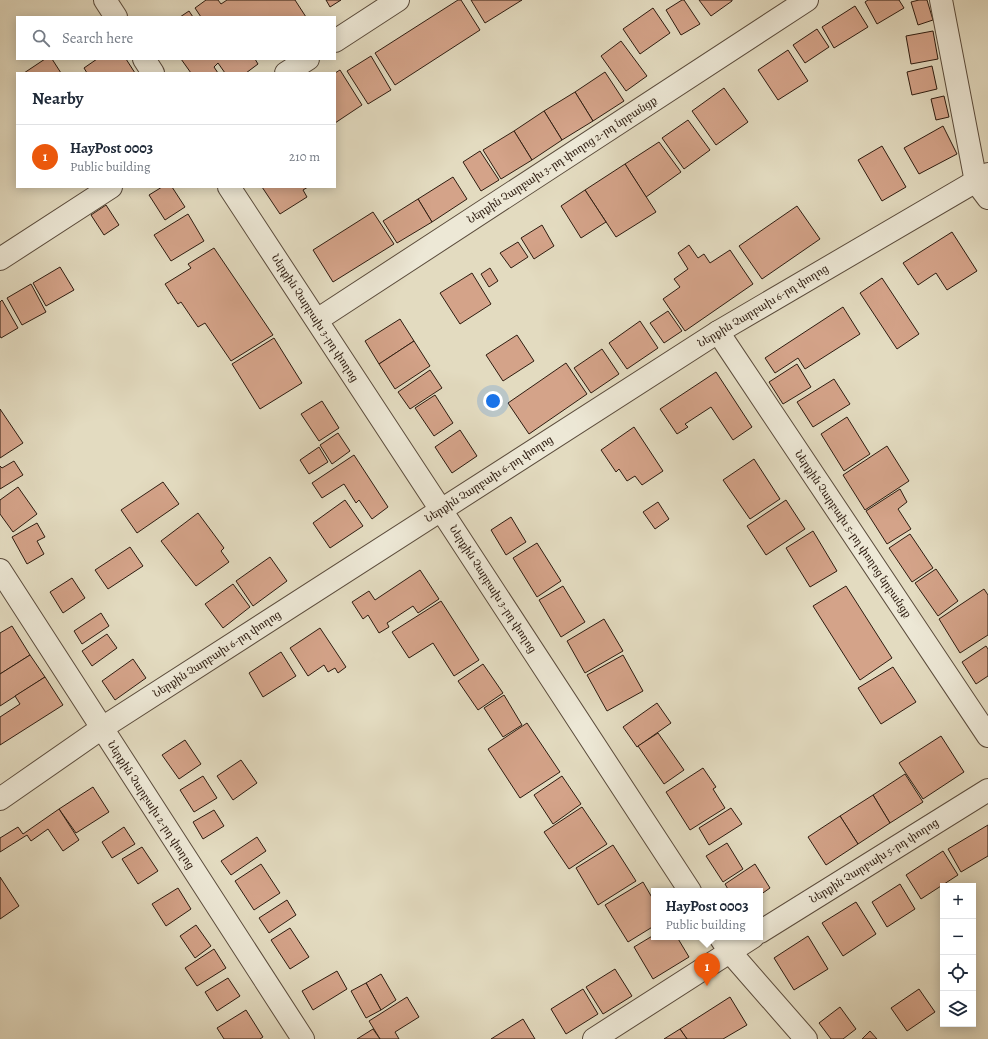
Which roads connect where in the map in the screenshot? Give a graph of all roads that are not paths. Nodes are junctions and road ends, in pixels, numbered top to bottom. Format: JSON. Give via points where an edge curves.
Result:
{"nodes":[{"id":1,"x":105,"y":0,"type":"edge"},
{"id":2,"x":398,"y":0,"type":"edge"},
{"id":3,"x":807,"y":0,"type":"edge"},
{"id":4,"x":942,"y":0,"type":"edge"},
{"id":5,"x":115,"y":16,"type":"edge"},
{"id":6,"x":336,"y":40,"type":"edge"},
{"id":7,"x":145,"y":60,"type":"edge"},
{"id":8,"x":306,"y":60,"type":"edge"},
{"id":9,"x":152,"y":72,"type":"edge"},
{"id":10,"x":288,"y":72,"type":"edge"},
{"id":11,"x":984,"y":185,"type":"edge"},
{"id":12,"x":109,"y":188,"type":"edge"},
{"id":13,"x":230,"y":188,"type":"edge"},
{"id":14,"x":0,"y":259,"type":"edge"},
{"id":15,"x":317,"y":320,"type":"junction"},
{"id":16,"x":718,"y":332,"type":"junction"},
{"id":17,"x":442,"y":510,"type":"junction"},
{"id":18,"x":0,"y":570,"type":"edge"},
{"id":19,"x":102,"y":728,"type":"junction"},
{"id":20,"x":988,"y":736,"type":"edge"},
{"id":21,"x":988,"y":790,"type":"edge"},
{"id":22,"x":0,"y":799,"type":"edge"},
{"id":23,"x":688,"y":888,"type":"edge"},
{"id":24,"x":763,"y":930,"type":"edge"},
{"id":25,"x":741,"y":940,"type":"edge"},
{"id":26,"x":725,"y":944,"type":"edge"},
{"id":27,"x":303,"y":1039,"type":"edge"},
{"id":28,"x":594,"y":1039,"type":"edge"},
{"id":29,"x":806,"y":1039,"type":"edge"}],
"edges":[{"from":1,"to":5,"type":"street"},
{"from":2,"to":6,"type":"street"},
{"from":3,"to":15,"type":"street","name":"Ներքին Չարբախ 3-րդ փողոց 2-րդ նրբանցք"},
{"from":4,"to":11,"type":"street"},
{"from":7,"to":9,"type":"street"},
{"from":8,"to":10,"type":"street"},
{"from":11,"to":16,"type":"street","name":"Ներքին Չարբախ 6-րդ փողոց"},
{"from":12,"to":14,"type":"street"},
{"from":13,"to":15,"type":"street","name":"Ներքին Չարբախ 3-րդ փողոց"},
{"from":15,"to":17,"type":"street","name":"Ներքին Չարբախ 3-րդ փողոց"},
{"from":16,"to":17,"type":"street","name":"Ներքին Չարբախ 6-րդ փողոց"},
{"from":16,"to":20,"type":"street","name":"Ներքին Չարբախ 5-րդ փողոց նրբանցք"},
{"from":17,"to":19,"type":"street","name":"Ներքին Չարբախ 6-րդ փողոց"},
{"from":17,"to":23,"type":"street","name":"Ներքին Չարբախ 3-րդ փողոց"},
{"from":18,"to":19,"type":"street","name":"Ներքին Չարբախ 2-րդ փողոց"},
{"from":19,"to":22,"type":"street","name":"Ներքին Չարբախ 6-րդ փողոց"},
{"from":19,"to":27,"type":"street","name":"Ներքին Չարբախ 2-րդ փողոց"},
{"from":21,"to":24,"type":"street","name":"Ներքին Չարբախ 5-րդ փողոց"},
{"from":25,"to":26,"type":"street"},
{"from":26,"to":28,"type":"street"},
{"from":26,"to":29,"type":"street"}]}
